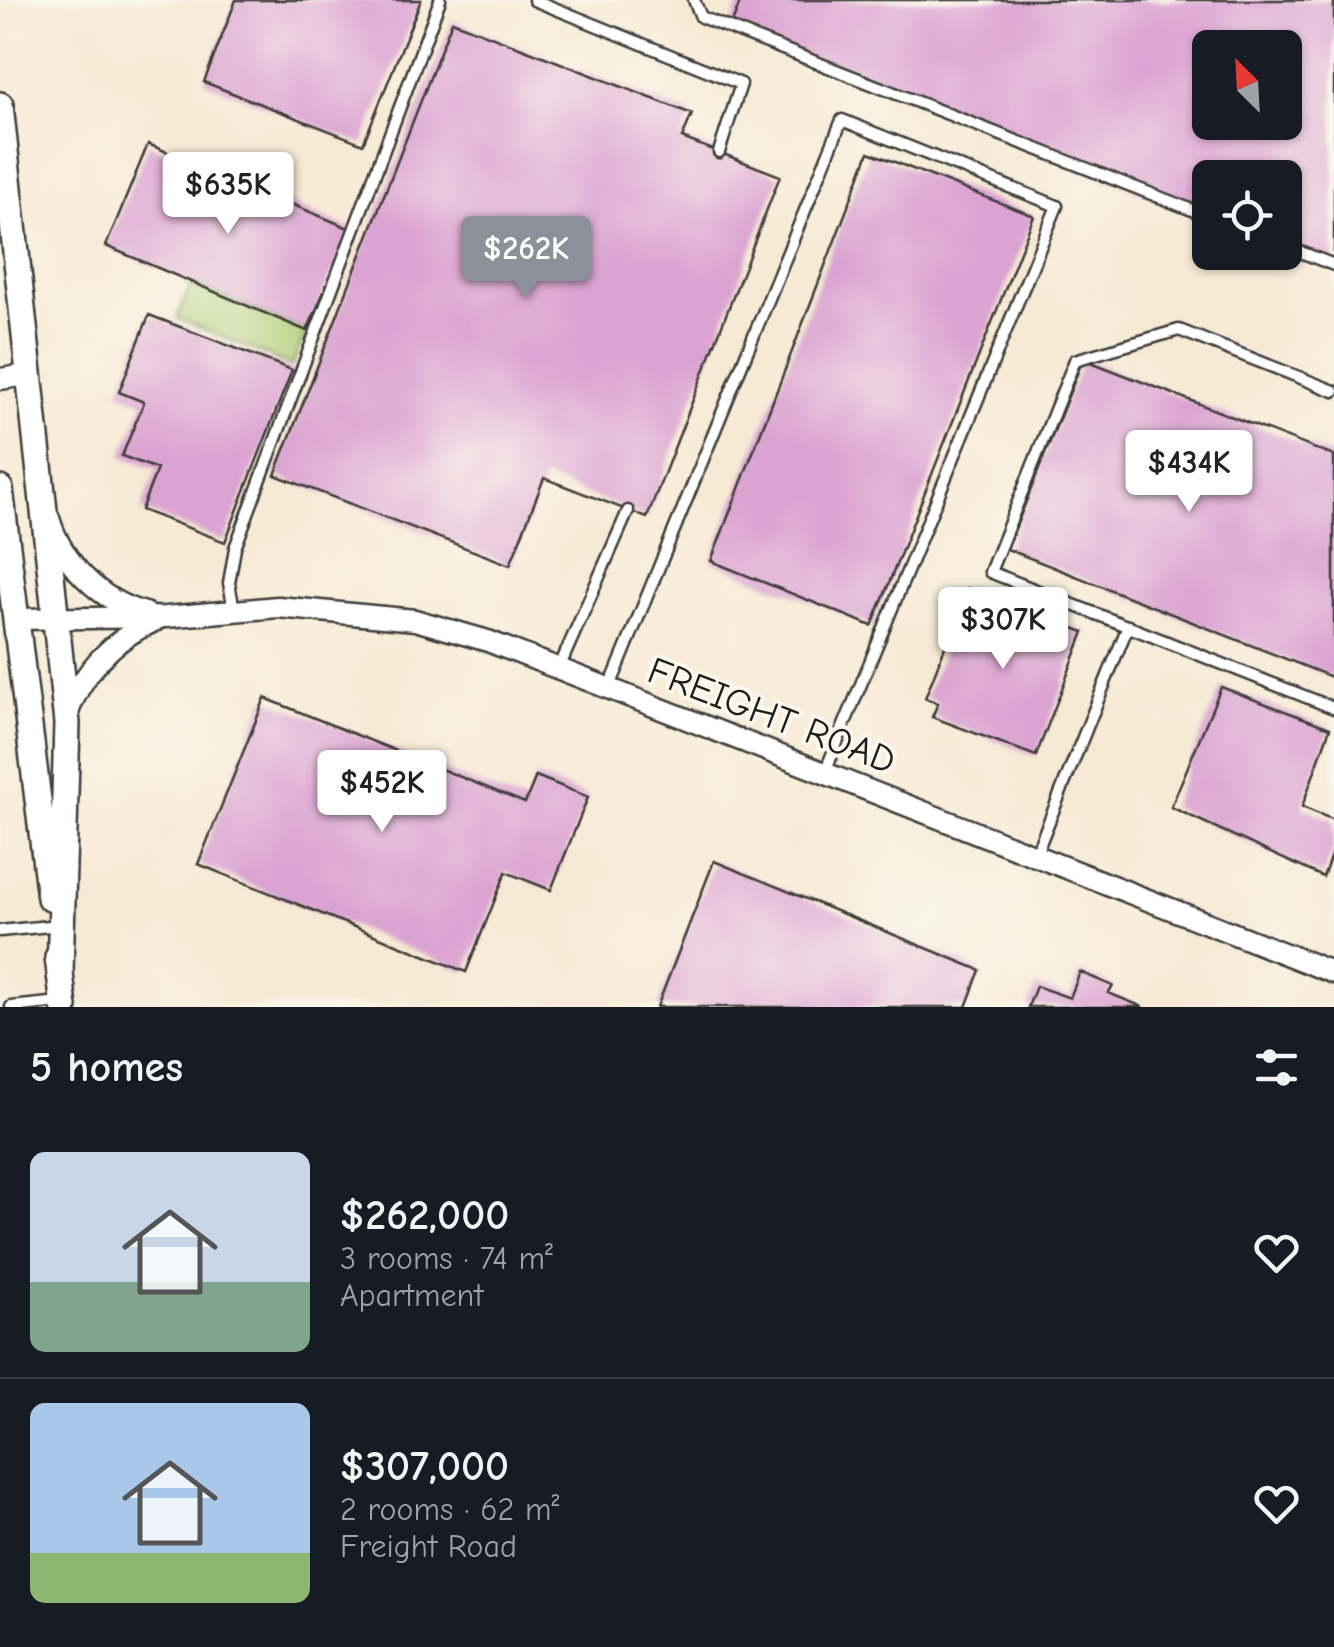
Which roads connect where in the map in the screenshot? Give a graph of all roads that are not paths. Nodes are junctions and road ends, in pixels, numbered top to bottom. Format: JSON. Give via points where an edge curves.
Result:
{"nodes":[{"id":1,"x":440,"y":0,"type":"edge"},
{"id":2,"x":534,"y":0,"type":"edge"},
{"id":3,"x":694,"y":0,"type":"edge"},
{"id":4,"x":0,"y":105,"type":"edge"},
{"id":5,"x":719,"y":152,"type":"dead end"},
{"id":6,"x":1192,"y":210,"type":"edge"},
{"id":7,"x":1302,"y":253,"type":"edge"},
{"id":8,"x":1334,"y":266,"type":"edge"},
{"id":9,"x":28,"y":376,"type":"junction"},
{"id":10,"x":0,"y":380,"type":"edge"},
{"id":11,"x":1334,"y":392,"type":"edge"},
{"id":12,"x":40,"y":487,"type":"junction"},
{"id":13,"x":0,"y":488,"type":"edge"},
{"id":14,"x":628,"y":511,"type":"dead end"},
{"id":15,"x":234,"y":611,"type":"junction"},
{"id":16,"x":54,"y":616,"type":"junction"},
{"id":17,"x":166,"y":617,"type":"junction"},
{"id":18,"x":14,"y":619,"type":"junction"},
{"id":19,"x":1128,"y":626,"type":"junction"},
{"id":20,"x":559,"y":669,"type":"junction"},
{"id":21,"x":609,"y":689,"type":"junction"},
{"id":22,"x":1334,"y":708,"type":"edge"},
{"id":23,"x":66,"y":718,"type":"junction"},
{"id":24,"x":824,"y":773,"type":"junction"},
{"id":25,"x":1035,"y":856,"type":"junction"},
{"id":26,"x":57,"y":926,"type":"junction"},
{"id":27,"x":0,"y":932,"type":"edge"},
{"id":28,"x":1334,"y":974,"type":"edge"},
{"id":29,"x":64,"y":1004,"type":"edge"},
{"id":30,"x":11,"y":1007,"type":"edge"}],
"edges":[{"from":1,"to":15,"type":"lane","via":[[236,548],[229,584]]},
{"from":2,"to":5,"type":"lane","via":[[741,84]]},
{"from":3,"to":6,"type":"lane","via":[[700,16]]},
{"from":4,"to":9,"type":"street"},
{"from":7,"to":8,"type":"lane"},
{"from":9,"to":10,"type":"street"},
{"from":9,"to":12,"type":"street"},
{"from":11,"to":19,"type":"lane","via":[[1179,330],[1074,360],[990,572]]},
{"from":12,"to":16,"type":"street"},
{"from":12,"to":17,"type":"street","name":"FREIGHT ROAD","via":[[72,566],[101,592]]},
{"from":13,"to":18,"type":"street"},
{"from":14,"to":20,"type":"lane"},
{"from":15,"to":17,"type":"street","name":"FREIGHT ROAD"},
{"from":15,"to":20,"type":"street","name":"FREIGHT ROAD","via":[[278,606],[415,620]]},
{"from":16,"to":17,"type":"street","name":"FREIGHT ROAD"},
{"from":16,"to":18,"type":"street","name":"FREIGHT ROAD"},
{"from":16,"to":23,"type":"street"},
{"from":17,"to":23,"type":"street","name":"FREIGHT ROAD","via":[[130,631],[107,651]]},
{"from":18,"to":26,"type":"street"},
{"from":19,"to":22,"type":"lane"},
{"from":19,"to":25,"type":"lane"},
{"from":20,"to":21,"type":"street","name":"FREIGHT ROAD"},
{"from":21,"to":24,"type":"street","name":"FREIGHT ROAD"},
{"from":21,"to":24,"type":"lane","via":[[842,120],[1057,206]]},
{"from":23,"to":26,"type":"street"},
{"from":24,"to":25,"type":"street","name":"FREIGHT ROAD"},
{"from":25,"to":28,"type":"street","name":"FREIGHT ROAD"},
{"from":26,"to":27,"type":"lane"},
{"from":26,"to":29,"type":"street"},
{"from":29,"to":30,"type":"lane"}]}
